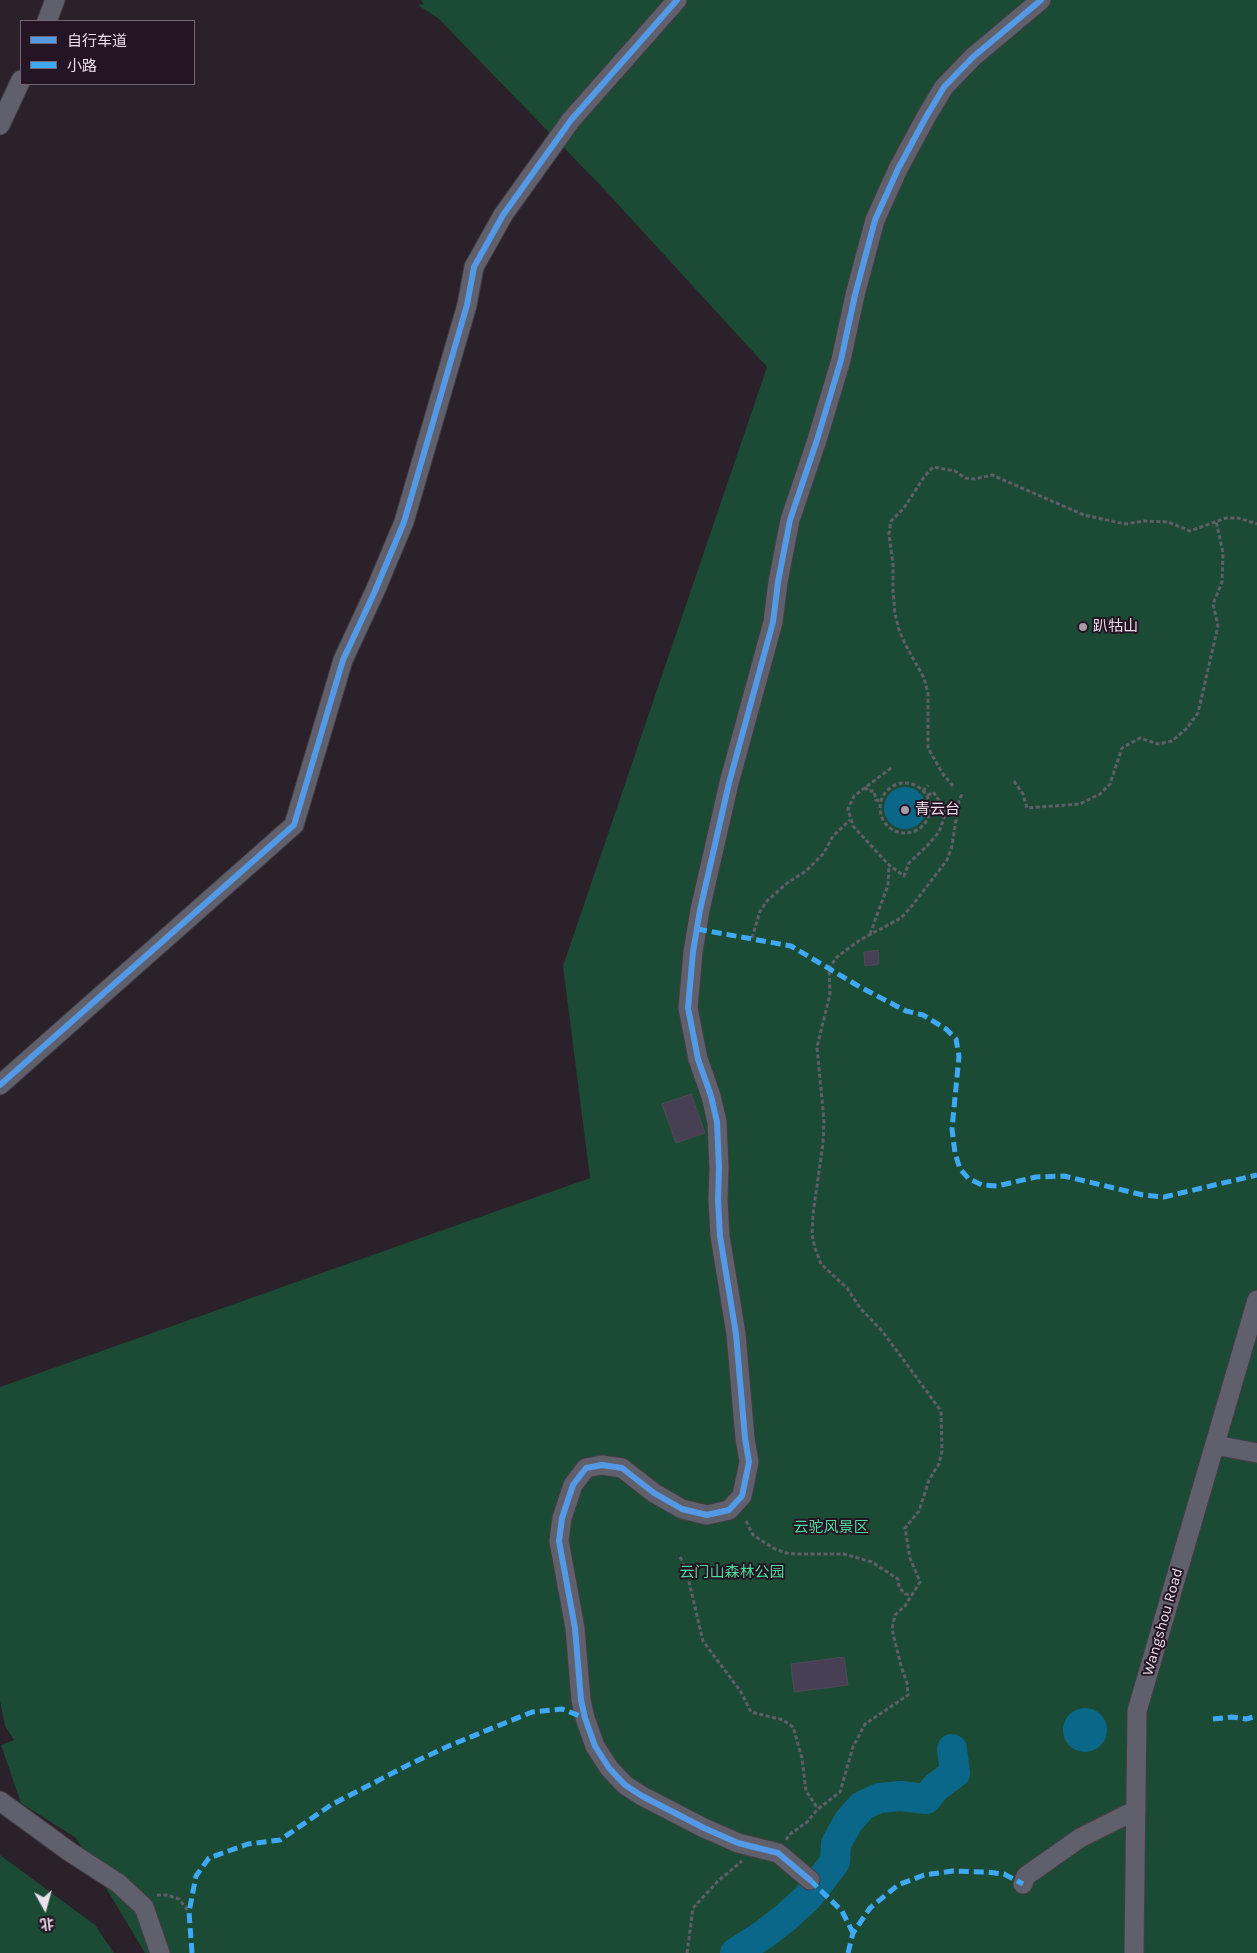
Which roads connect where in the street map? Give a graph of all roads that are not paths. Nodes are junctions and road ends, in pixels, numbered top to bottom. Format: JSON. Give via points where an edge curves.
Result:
{"nodes":[{"id":1,"x":55,"y":0,"type":"edge"},
{"id":2,"x":678,"y":0,"type":"edge"},
{"id":3,"x":1041,"y":0,"type":"edge"},
{"id":4,"x":47,"y":20,"type":"edge"},
{"id":5,"x":20,"y":82,"type":"edge"},
{"id":6,"x":0,"y":126,"type":"edge"},
{"id":7,"x":0,"y":1086,"type":"edge"},
{"id":8,"x":1257,"y":1300,"type":"edge"},
{"id":9,"x":1215,"y":1445,"type":"junction"},
{"id":10,"x":1257,"y":1453,"type":"edge"},
{"id":11,"x":0,"y":1801,"type":"edge"},
{"id":12,"x":1136,"y":1810,"type":"junction"},
{"id":13,"x":810,"y":1880,"type":"dead end"},
{"id":14,"x":1023,"y":1884,"type":"dead end"},
{"id":15,"x":160,"y":1953,"type":"edge"},
{"id":16,"x":1134,"y":1953,"type":"edge"}],
"edges":[{"from":1,"to":4,"type":"street"},
{"from":2,"to":7,"type":"street","via":[[571,120],[503,215],[474,267],[467,305],[404,522],[343,660],[294,825]]},
{"from":3,"to":13,"type":"street","via":[[973,57],[944,87],[898,169],[875,220],[841,360],[790,520],[773,622],[729,783],[700,910],[688,1008],[698,1058],[717,1122],[720,1236],[736,1334],[749,1462],[742,1496],[729,1510],[707,1515],[682,1509],[654,1493],[622,1468],[602,1465],[586,1468],[573,1485],[562,1518],[559,1541],[576,1628],[585,1718],[595,1746],[610,1768],[624,1786],[689,1821],[746,1845],[778,1853]]},
{"from":5,"to":6,"type":"street"},
{"from":8,"to":9,"type":"street","name":"Wangshou Road"},
{"from":9,"to":10,"type":"street"},
{"from":9,"to":12,"type":"street","name":"Wangshou Road","via":[[1137,1711]]},
{"from":11,"to":15,"type":"street","via":[[118,1883],[144,1907]]},
{"from":12,"to":14,"type":"street","via":[[1080,1838],[1026,1876]]},
{"from":12,"to":16,"type":"street","name":"Wangshou Road"}]}
